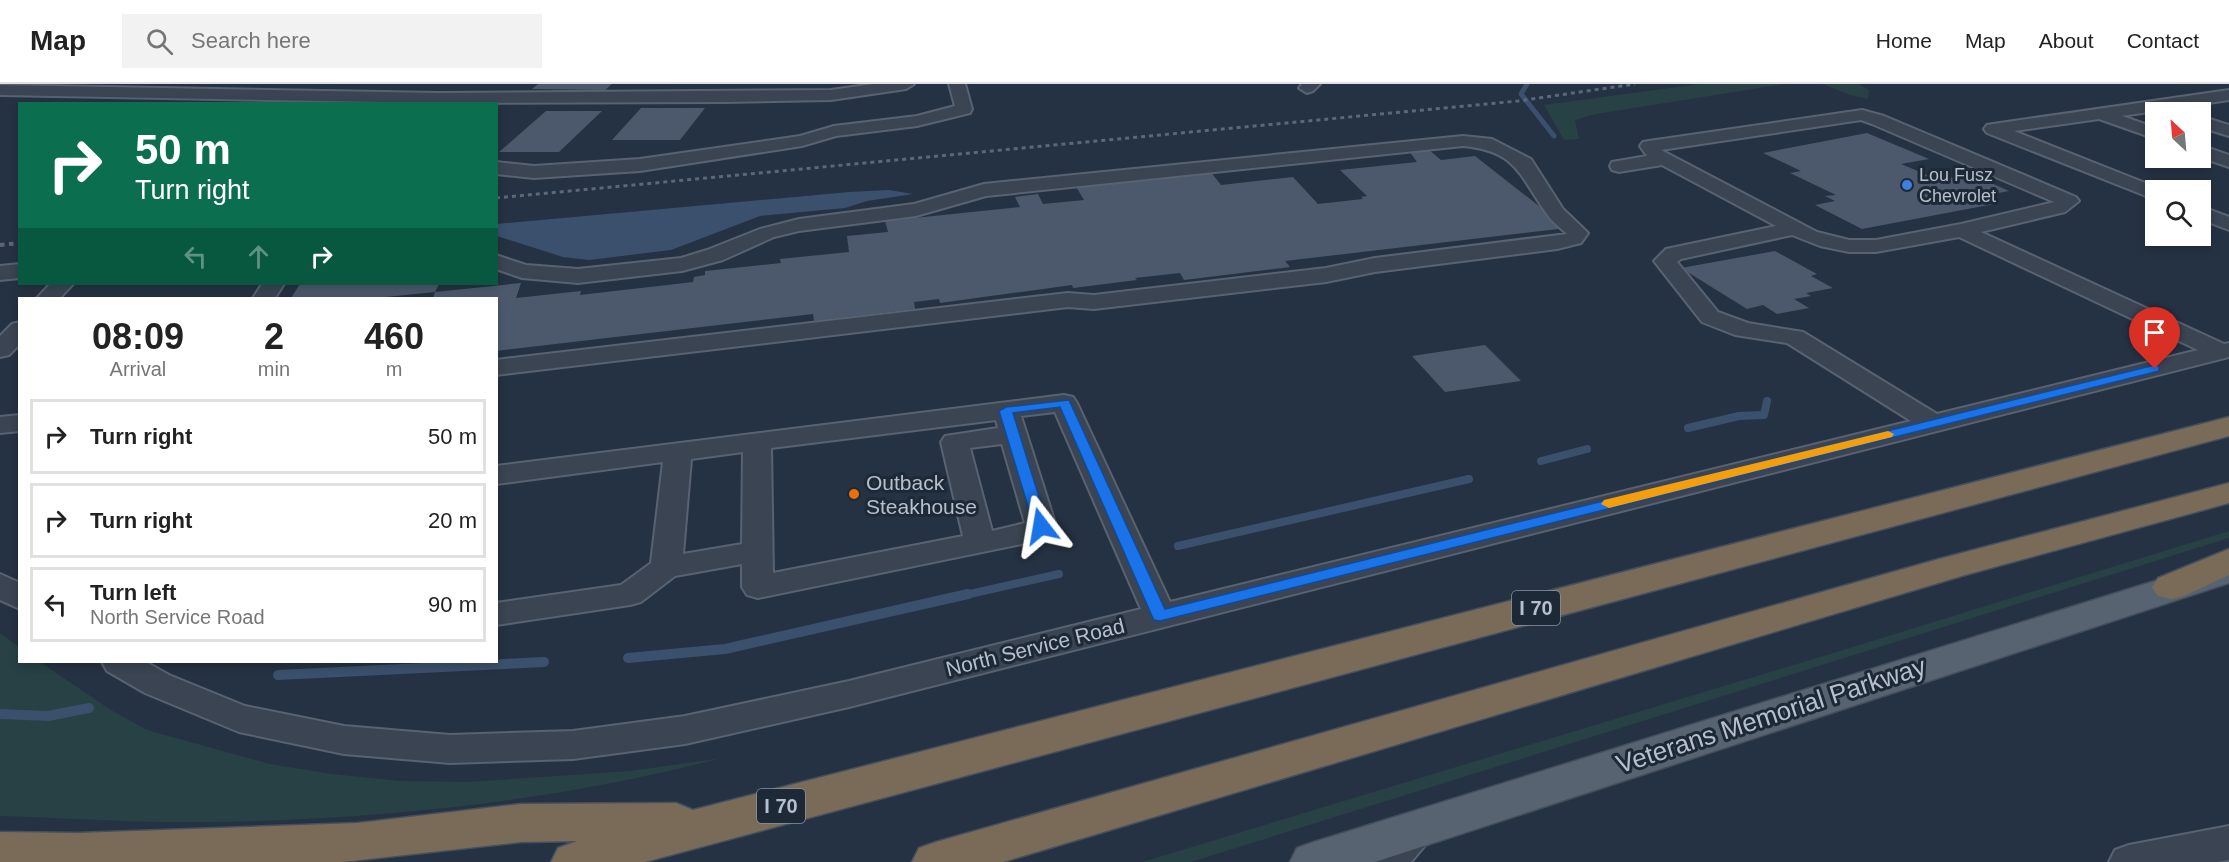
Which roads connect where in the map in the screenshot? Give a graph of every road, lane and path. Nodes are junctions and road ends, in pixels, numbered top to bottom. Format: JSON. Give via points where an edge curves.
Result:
{"nodes":[{"id":1,"x":471,"y":84,"type":"edge"},
{"id":2,"x":906,"y":84,"type":"edge"},
{"id":3,"x":957,"y":84,"type":"edge"},
{"id":4,"x":1,"y":90,"type":"edge"},
{"id":5,"x":653,"y":91,"type":"edge"},
{"id":6,"x":831,"y":95,"type":"junction"},
{"id":7,"x":2229,"y":96,"type":"edge"},
{"id":8,"x":435,"y":100,"type":"edge"},
{"id":9,"x":479,"y":101,"type":"edge"},
{"id":10,"x":2185,"y":102,"type":"edge"},
{"id":11,"x":2145,"y":107,"type":"edge"},
{"id":12,"x":2100,"y":114,"type":"junction"},
{"id":13,"x":2211,"y":125,"type":"edge"},
{"id":14,"x":2145,"y":130,"type":"edge"},
{"id":15,"x":834,"y":131,"type":"junction"},
{"id":16,"x":2229,"y":131,"type":"edge"},
{"id":17,"x":2211,"y":154,"type":"edge"},
{"id":18,"x":1665,"y":159,"type":"junction"},
{"id":19,"x":2229,"y":160,"type":"edge"},
{"id":20,"x":1619,"y":166,"type":"dead end"},
{"id":21,"x":498,"y":168,"type":"edge"},
{"id":22,"x":2145,"y":190,"type":"edge"},
{"id":23,"x":2211,"y":217,"type":"edge"},
{"id":24,"x":2229,"y":224,"type":"edge"},
{"id":25,"x":1795,"y":228,"type":"junction"},
{"id":26,"x":1961,"y":230,"type":"junction"},
{"id":27,"x":498,"y":262,"type":"edge"},
{"id":28,"x":18,"y":271,"type":"edge"},
{"id":29,"x":0,"y":273,"type":"edge"},
{"id":30,"x":61,"y":285,"type":"edge"},
{"id":31,"x":49,"y":297,"type":"edge"},
{"id":32,"x":2225,"y":351,"type":"edge"},
{"id":33,"x":498,"y":368,"type":"edge"},
{"id":34,"x":1010,"y":422,"type":"junction"},
{"id":35,"x":18,"y":423,"type":"edge"},
{"id":36,"x":1933,"y":423,"type":"junction"},
{"id":37,"x":0,"y":425,"type":"edge"},
{"id":38,"x":2229,"y":426,"type":"edge"},
{"id":39,"x":757,"y":442,"type":"junction"},
{"id":40,"x":678,"y":452,"type":"junction"},
{"id":41,"x":498,"y":475,"type":"edge"},
{"id":42,"x":2229,"y":493,"type":"edge"},
{"id":43,"x":980,"y":542,"type":"junction"},
{"id":44,"x":757,"y":551,"type":"junction"},
{"id":45,"x":2229,"y":561,"type":"edge"},
{"id":46,"x":666,"y":567,"type":"junction"},
{"id":47,"x":2229,"y":570,"type":"edge"},
{"id":48,"x":0,"y":585,"type":"edge"},
{"id":49,"x":2171,"y":587,"type":"junction"},
{"id":50,"x":18,"y":597,"type":"edge"},
{"id":51,"x":498,"y":614,"type":"edge"},
{"id":52,"x":1160,"y":616,"type":"junction"},
{"id":53,"x":121,"y":663,"type":"edge"},
{"id":54,"x":720,"y":822,"type":"junction"},
{"id":55,"x":2229,"y":843,"type":"edge"},
{"id":56,"x":1399,"y":846,"type":"edge"},
{"id":57,"x":0,"y":852,"type":"edge"},
{"id":58,"x":2182,"y":857,"type":"edge"},
{"id":59,"x":576,"y":862,"type":"edge"},
{"id":60,"x":936,"y":862,"type":"edge"},
{"id":61,"x":1314,"y":862,"type":"edge"},
{"id":62,"x":2129,"y":862,"type":"edge"}],
"edges":[{"from":1,"to":8,"type":"street"},
{"from":2,"to":6,"type":"street"},
{"from":3,"to":15,"type":"street","via":[[964,109],[917,121]]},
{"from":4,"to":8,"type":"street"},
{"from":5,"to":6,"type":"street"},
{"from":5,"to":9,"type":"street"},
{"from":6,"to":15,"type":"street"},
{"from":7,"to":10,"type":"street"},
{"from":8,"to":9,"type":"street"},
{"from":11,"to":12,"type":"street"},
{"from":12,"to":14,"type":"street"},
{"from":12,"to":22,"type":"street","via":[[1993,129]]},
{"from":13,"to":16,"type":"street"},
{"from":15,"to":21,"type":"street","via":[[802,141],[640,165],[534,172]]},
{"from":17,"to":19,"type":"street"},
{"from":18,"to":20,"type":"street"},
{"from":18,"to":25,"type":"street"},
{"from":18,"to":26,"type":"street","via":[[1649,146],[1863,115],[2069,201]]},
{"from":23,"to":24,"type":"street"},
{"from":25,"to":26,"type":"street","via":[[1827,242],[1849,246],[1876,246]]},
{"from":25,"to":36,"type":"street","via":[[1674,254],[1665,261],[1710,318],[1743,330],[1794,337]]},
{"from":26,"to":32,"type":"street"},
{"from":27,"to":33,"type":"street","via":[[560,276],[682,264],[715,255],[767,232],[916,210],[984,190],[1463,141],[1486,143],[1524,163],[1556,213],[1578,233],[1574,239],[1557,243],[1375,265],[1326,275],[1094,302],[1068,300]]},
{"from":28,"to":29,"type":"street"},
{"from":30,"to":31,"type":"street"},
{"from":32,"to":36,"type":"street","name":"North Service Road"},
{"from":34,"to":39,"type":"street"},
{"from":34,"to":43,"type":"street","via":[[955,442]]},
{"from":34,"to":43,"type":"street","via":[[1041,526],[1030,532]]},
{"from":34,"to":52,"type":"street","via":[[1064,403]]},
{"from":35,"to":37,"type":"street"},
{"from":36,"to":52,"type":"street","name":"North Service Road"},
{"from":38,"to":54,"type":"highway","number":"I 70"},
{"from":39,"to":40,"type":"street"},
{"from":39,"to":44,"type":"street"},
{"from":40,"to":41,"type":"street"},
{"from":40,"to":46,"type":"street"},
{"from":42,"to":60,"type":"highway","via":[[1952,567]]},
{"from":43,"to":44,"type":"street","via":[[758,587]]},
{"from":44,"to":46,"type":"street"},
{"from":45,"to":49,"type":"highway"},
{"from":46,"to":51,"type":"street","via":[[630,594]]},
{"from":47,"to":49,"type":"main road","name":"Veterans Memorial Parkway"},
{"from":48,"to":50,"type":"street"},
{"from":49,"to":56,"type":"main road","name":"Veterans Memorial Parkway"},
{"from":52,"to":53,"type":"street","name":"North Service Road","via":[[696,728],[573,745],[450,749],[344,741],[239,718],[158,684]]},
{"from":54,"to":57,"type":"highway","via":[[520,823],[358,842],[78,853]]},
{"from":54,"to":59,"type":"highway","number":"I 70"},
{"from":55,"to":58,"type":"street"},
{"from":56,"to":61,"type":"main road","name":"Veterans Memorial Parkway"},
{"from":58,"to":62,"type":"street"}]}
